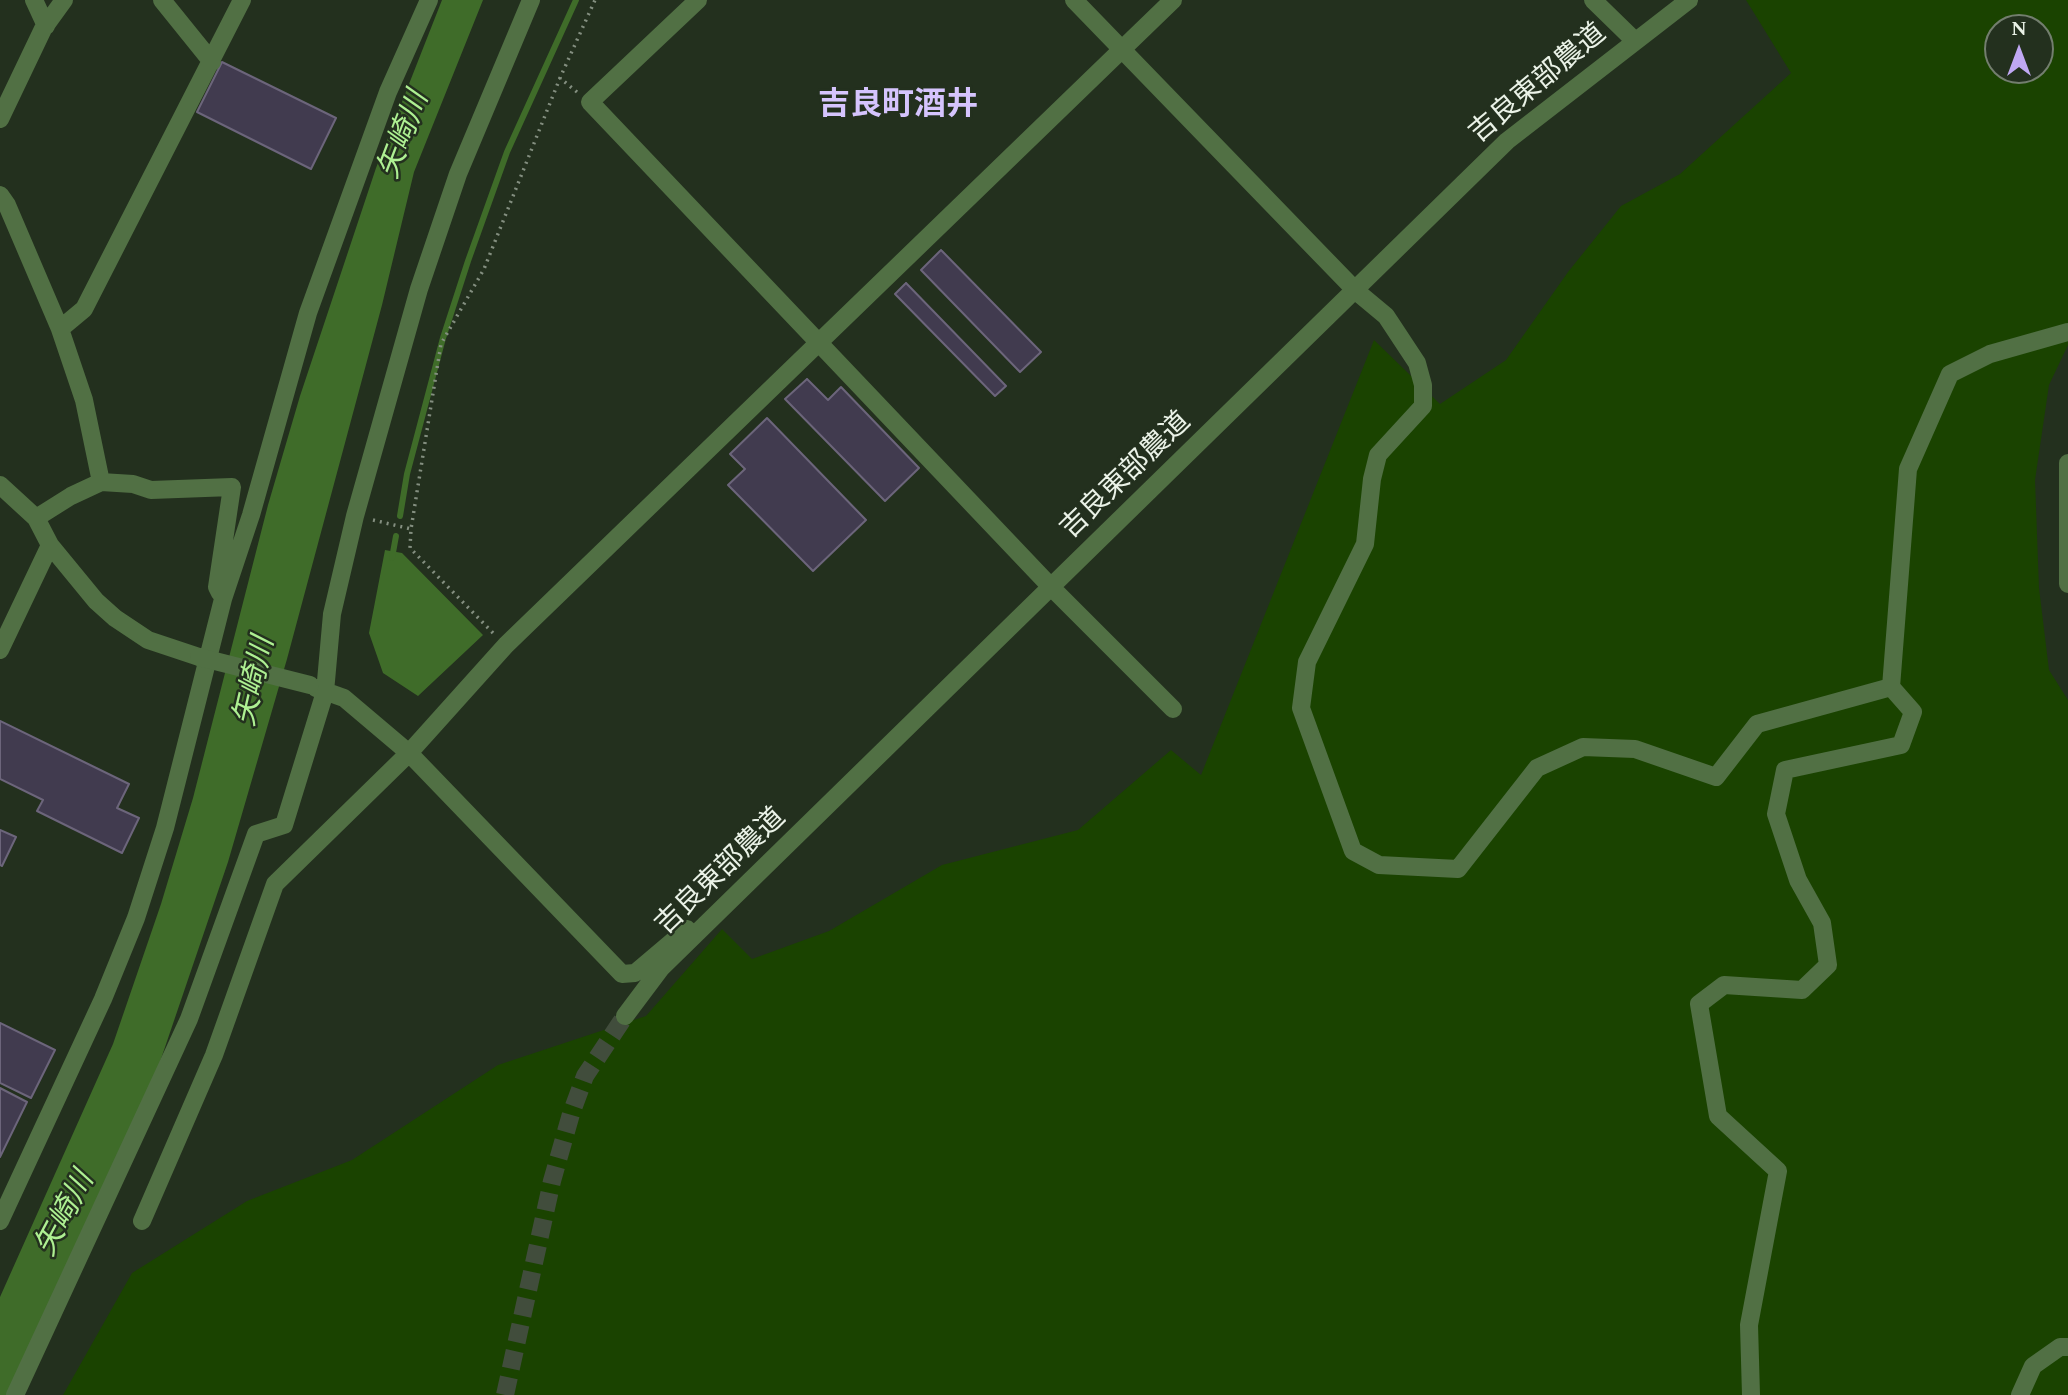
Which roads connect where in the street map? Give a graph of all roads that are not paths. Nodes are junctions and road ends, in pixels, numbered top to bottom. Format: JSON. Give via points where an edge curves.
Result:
{"nodes":[{"id":1,"x":34,"y":0,"type":"edge"},
{"id":2,"x":64,"y":0,"type":"edge"},
{"id":3,"x":162,"y":0,"type":"edge"},
{"id":4,"x":242,"y":0,"type":"edge"},
{"id":5,"x":429,"y":0,"type":"edge"},
{"id":6,"x":531,"y":0,"type":"edge"},
{"id":7,"x":698,"y":0,"type":"edge"},
{"id":8,"x":1073,"y":0,"type":"edge"},
{"id":9,"x":1173,"y":0,"type":"edge"},
{"id":10,"x":1593,"y":0,"type":"edge"},
{"id":11,"x":1689,"y":0,"type":"edge"},
{"id":12,"x":46,"y":26,"type":"junction"},
{"id":13,"x":1634,"y":40,"type":"junction"},
{"id":14,"x":1121,"y":51,"type":"junction"},
{"id":15,"x":212,"y":62,"type":"junction"},
{"id":16,"x":4,"y":96,"type":"edge"},
{"id":17,"x":0,"y":119,"type":"edge"},
{"id":18,"x":0,"y":195,"type":"edge"},
{"id":19,"x":1356,"y":291,"type":"junction"},
{"id":20,"x":60,"y":329,"type":"junction"},
{"id":21,"x":2068,"y":332,"type":"edge"},
{"id":22,"x":820,"y":342,"type":"junction"},
{"id":23,"x":2068,"y":463,"type":"edge"},
{"id":24,"x":101,"y":482,"type":"junction"},
{"id":25,"x":0,"y":485,"type":"edge"},
{"id":26,"x":36,"y":518,"type":"junction"},
{"id":27,"x":50,"y":545,"type":"junction"},
{"id":28,"x":2068,"y":584,"type":"edge"},
{"id":29,"x":1051,"y":587,"type":"junction"},
{"id":30,"x":223,"y":599,"type":"junction"},
{"id":31,"x":0,"y":650,"type":"edge"},
{"id":32,"x":1891,"y":687,"type":"junction"},
{"id":33,"x":317,"y":688,"type":"junction"},
{"id":34,"x":1173,"y":709,"type":"dead end"},
{"id":35,"x":409,"y":753,"type":"junction"},
{"id":36,"x":705,"y":928,"type":"junction"},
{"id":37,"x":625,"y":1016,"type":"tunnel mouth"},
{"id":38,"x":0,"y":1221,"type":"edge"},
{"id":39,"x":142,"y":1221,"type":"dead end"},
{"id":40,"x":2065,"y":1350,"type":"edge"},
{"id":41,"x":15,"y":1395,"type":"edge"},
{"id":42,"x":1751,"y":1395,"type":"edge"},
{"id":43,"x":2020,"y":1395,"type":"edge"}],
"edges":[{"from":1,"to":12,"type":"street"},
{"from":2,"to":12,"type":"street"},
{"from":3,"to":15,"type":"street"},
{"from":4,"to":15,"type":"street"},
{"from":5,"to":30,"type":"street","via":[[388,93],[308,313]]},
{"from":6,"to":33,"type":"street","via":[[458,174],[419,289],[355,516]]},
{"from":7,"to":22,"type":"street","via":[[590,102]]},
{"from":8,"to":14,"type":"street"},
{"from":9,"to":14,"type":"street"},
{"from":10,"to":13,"type":"street"},
{"from":11,"to":13,"type":"street","name":"吉良東部農道"},
{"from":12,"to":16,"type":"street"},
{"from":13,"to":19,"type":"street","name":"吉良東部農道","via":[[1507,141]]},
{"from":14,"to":19,"type":"street"},
{"from":14,"to":22,"type":"street"},
{"from":15,"to":20,"type":"street","via":[[84,309]]},
{"from":16,"to":17,"type":"street"},
{"from":18,"to":20,"type":"street"},
{"from":19,"to":29,"type":"street","name":"吉良東部農道"},
{"from":19,"to":32,"type":"street","via":[[1386,316],[1418,363],[1423,406],[1378,455],[1365,544],[1307,662],[1301,708],[1353,851],[1379,865],[1458,869],[1537,768],[1583,747],[1635,749],[1716,777],[1757,724]]},
{"from":20,"to":24,"type":"street","via":[[84,400]]},
{"from":21,"to":32,"type":"street","via":[[1990,354],[1950,374],[1908,469]]},
{"from":22,"to":29,"type":"street"},
{"from":22,"to":35,"type":"street","via":[[506,645]]},
{"from":23,"to":28,"type":"street"},
{"from":24,"to":26,"type":"street"},
{"from":24,"to":30,"type":"street","via":[[151,490],[232,487],[217,587]]},
{"from":25,"to":26,"type":"street"},
{"from":26,"to":27,"type":"street"},
{"from":27,"to":31,"type":"street"},
{"from":27,"to":33,"type":"street","bridge":true,"via":[[96,601],[148,640]]},
{"from":29,"to":34,"type":"street"},
{"from":29,"to":36,"type":"street","name":"吉良東部農道"},
{"from":30,"to":38,"type":"street","via":[[165,828],[136,918]]},
{"from":32,"to":42,"type":"street","via":[[1913,712],[1901,745],[1785,770],[1776,814],[1798,880],[1822,923],[1828,965],[1802,990],[1724,985],[1699,1004],[1718,1116],[1778,1171],[1749,1325]]},
{"from":33,"to":35,"type":"street","via":[[344,698]]},
{"from":33,"to":41,"type":"street","via":[[284,825],[256,834],[189,1019]]},
{"from":35,"to":36,"type":"street","via":[[622,974],[635,974],[686,929]]},
{"from":35,"to":39,"type":"street","via":[[275,884],[214,1055]]},
{"from":36,"to":37,"type":"street","name":"吉良東部農道","via":[[661,968]]},
{"from":40,"to":43,"type":"street","via":[[2033,1366]]}]}
